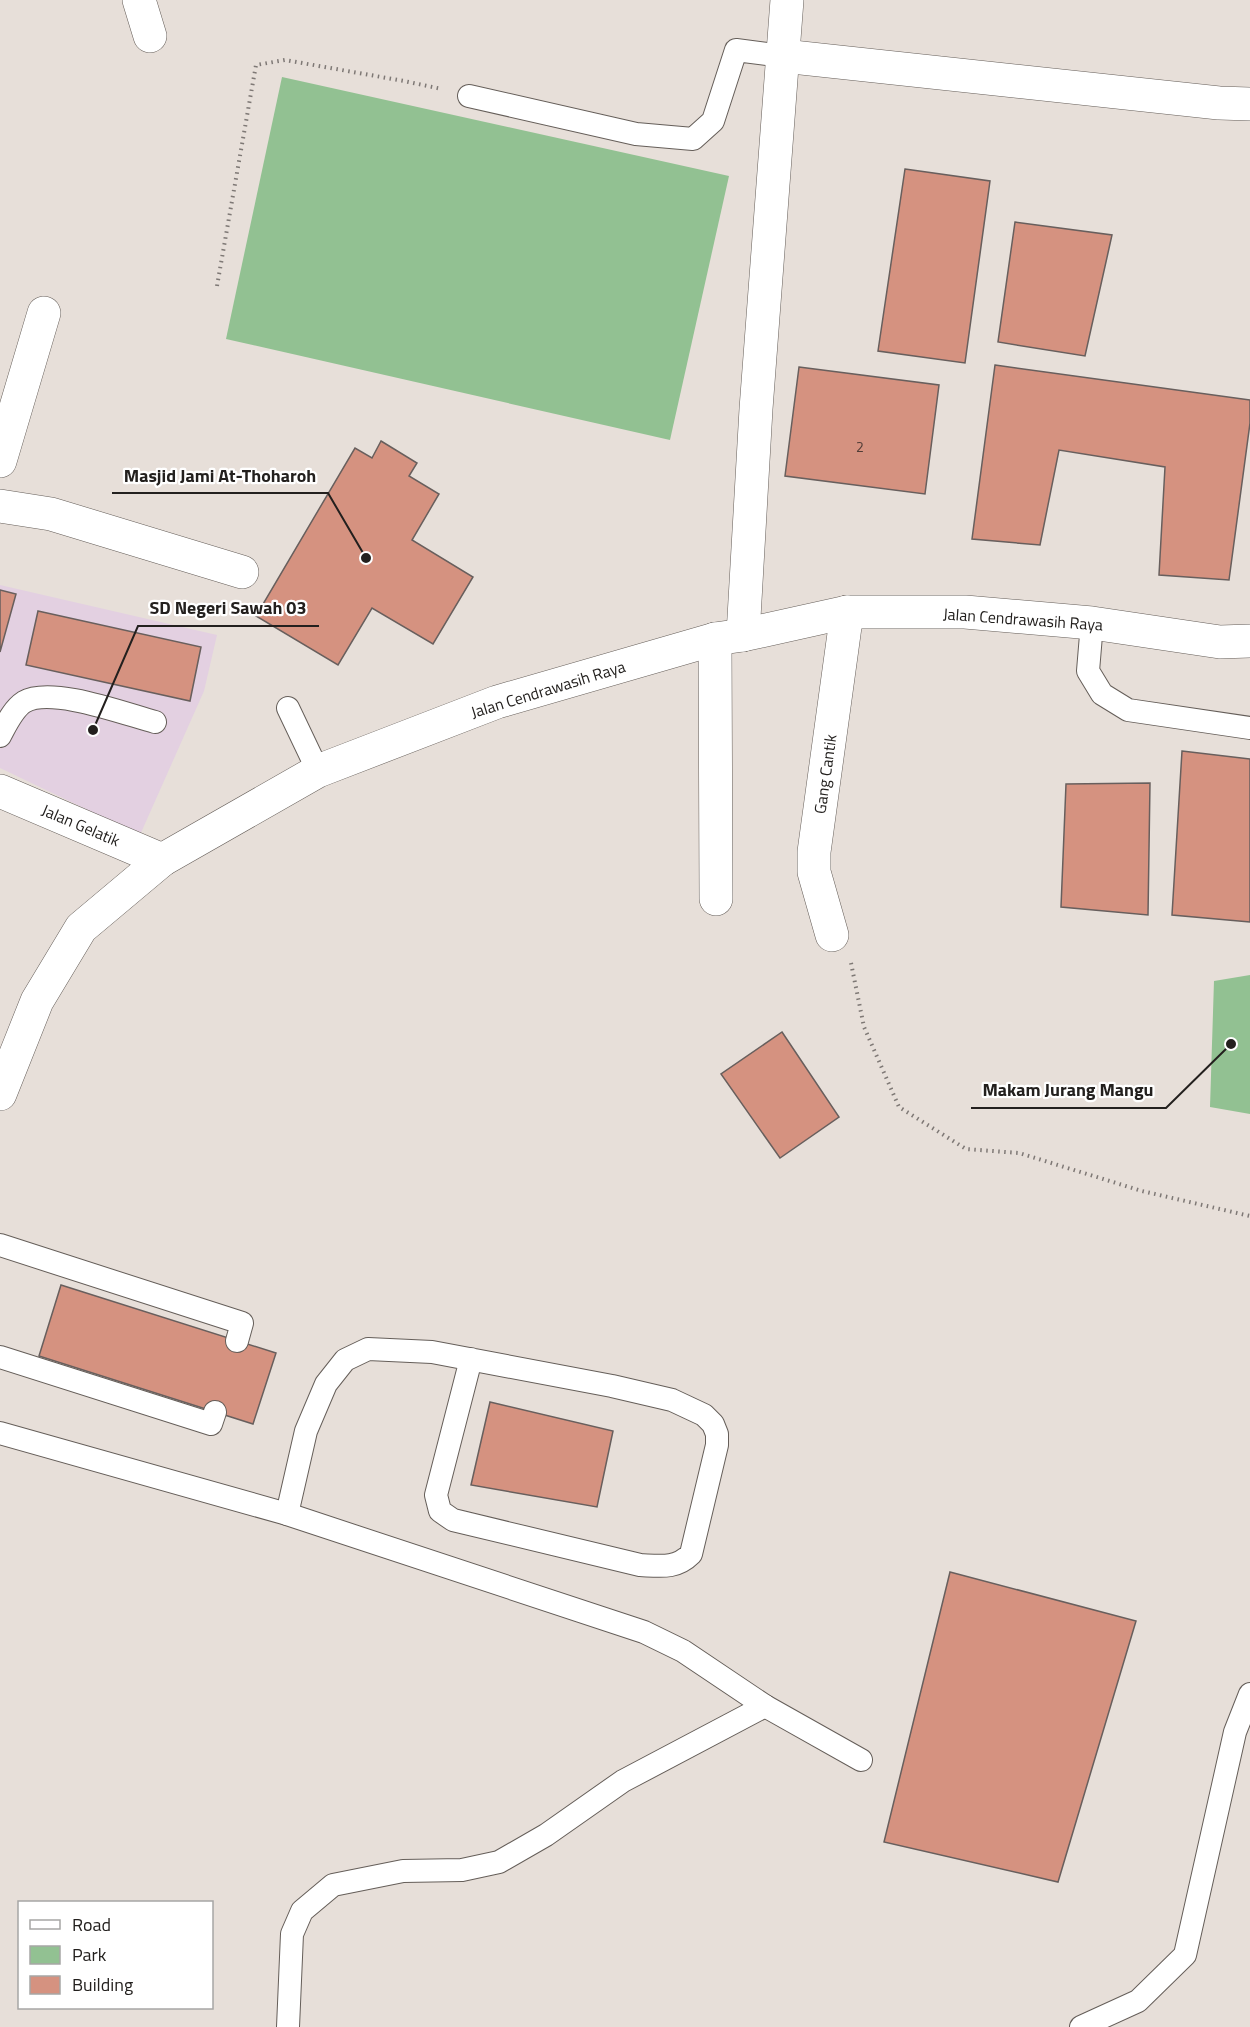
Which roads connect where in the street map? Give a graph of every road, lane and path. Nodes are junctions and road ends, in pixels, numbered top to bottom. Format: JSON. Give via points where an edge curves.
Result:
{"nodes":[{"id":1,"x":139,"y":0,"type":"edge"},
{"id":2,"x":787,"y":0,"type":"edge"},
{"id":3,"x":150,"y":36,"type":"dead end"},
{"id":4,"x":783,"y":56,"type":"junction"},
{"id":5,"x":469,"y":96,"type":"joint"},
{"id":6,"x":1250,"y":104,"type":"edge"},
{"id":7,"x":217,"y":286,"type":"dead end"},
{"id":8,"x":44,"y":313,"type":"dead end"},
{"id":9,"x":0,"y":461,"type":"edge"},
{"id":10,"x":0,"y":506,"type":"edge"},
{"id":11,"x":242,"y":572,"type":"dead end"},
{"id":12,"x":847,"y":612,"type":"junction"},
{"id":13,"x":1092,"y":623,"type":"junction"},
{"id":14,"x":729,"y":637,"type":"junction"},
{"id":15,"x":1250,"y":641,"type":"edge"},
{"id":16,"x":288,"y":708,"type":"dead end"},
{"id":17,"x":155,"y":722,"type":"dead end"},
{"id":18,"x":1250,"y":728,"type":"edge"},
{"id":19,"x":0,"y":736,"type":"edge"},
{"id":20,"x":318,"y":771,"type":"junction"},
{"id":21,"x":0,"y":790,"type":"edge"},
{"id":22,"x":162,"y":860,"type":"junction"},
{"id":23,"x":716,"y":899,"type":"dead end"},
{"id":24,"x":832,"y":935,"type":"joint"},
{"id":25,"x":0,"y":1094,"type":"edge"},
{"id":26,"x":1250,"y":1216,"type":"edge"},
{"id":27,"x":0,"y":1245,"type":"edge"},
{"id":28,"x":237,"y":1341,"type":"dead end"},
{"id":29,"x":0,"y":1357,"type":"edge"},
{"id":30,"x":471,"y":1359,"type":"junction"},
{"id":31,"x":216,"y":1412,"type":"dead end"},
{"id":32,"x":0,"y":1433,"type":"edge"},
{"id":33,"x":287,"y":1514,"type":"junction"},
{"id":34,"x":1250,"y":1694,"type":"edge"},
{"id":35,"x":765,"y":1706,"type":"junction"},
{"id":36,"x":861,"y":1760,"type":"dead end"},
{"id":37,"x":288,"y":2027,"type":"edge"},
{"id":38,"x":1080,"y":2027,"type":"edge"}],
"edges":[{"from":1,"to":3,"type":"street"},
{"from":2,"to":4,"type":"street"},
{"from":4,"to":5,"type":"lane","via":[[736,50],[713,121],[693,140],[636,134]]},
{"from":4,"to":6,"type":"street"},
{"from":4,"to":14,"type":"street","via":[[756,409]]},
{"from":5,"to":7,"type":"path","via":[[285,60],[256,65]]},
{"from":8,"to":9,"type":"street"},
{"from":10,"to":11,"type":"street","via":[[51,514]]},
{"from":12,"to":13,"type":"street","name":"Jalan Cendrawasih Raya","via":[[965,612]]},
{"from":12,"to":14,"type":"street","name":"Jalan Cendrawasih Raya"},
{"from":12,"to":24,"type":"street","name":"Gang Cantik","via":[[814,852],[814,872]]},
{"from":13,"to":15,"type":"street","name":"Jalan Cendrawasih Raya","via":[[1220,642]]},
{"from":13,"to":18,"type":"lane","via":[[1088,671],[1102,694],[1128,710]]},
{"from":14,"to":20,"type":"street","name":"Jalan Cendrawasih Raya","via":[[497,702]]},
{"from":14,"to":23,"type":"street"},
{"from":16,"to":20,"type":"lane"},
{"from":17,"to":19,"type":"lane","via":[[61,697],[40,697],[24,702]]},
{"from":20,"to":22,"type":"street","name":"Jalan Cendrawasih Raya"},
{"from":21,"to":22,"type":"street","name":"Jalan Gelatik"},
{"from":22,"to":25,"type":"street","name":"Jalan Cendrawasih Raya","via":[[81,928],[37,1001]]},
{"from":24,"to":26,"type":"path","via":[[850,959],[864,1028],[899,1107],[966,1149],[1020,1153],[1142,1191]]},
{"from":27,"to":28,"type":"lane","via":[[243,1323]]},
{"from":29,"to":31,"type":"lane","via":[[211,1424]]},
{"from":30,"to":30,"type":"lane","via":[[672,1400],[705,1415],[713,1424],[717,1445],[691,1554],[668,1567],[640,1565],[453,1520],[440,1511],[436,1496]]},
{"from":30,"to":33,"type":"lane","via":[[432,1352],[368,1349],[345,1360],[326,1384],[306,1431]]},
{"from":32,"to":33,"type":"lane"},
{"from":33,"to":35,"type":"lane","via":[[644,1632],[683,1651]]},
{"from":34,"to":38,"type":"lane","via":[[1235,1732],[1185,1955],[1138,2001]]},
{"from":35,"to":36,"type":"lane"},
{"from":35,"to":37,"type":"lane","via":[[623,1781],[499,1862],[462,1870],[402,1871],[333,1885],[302,1911],[292,1934]]}]}
